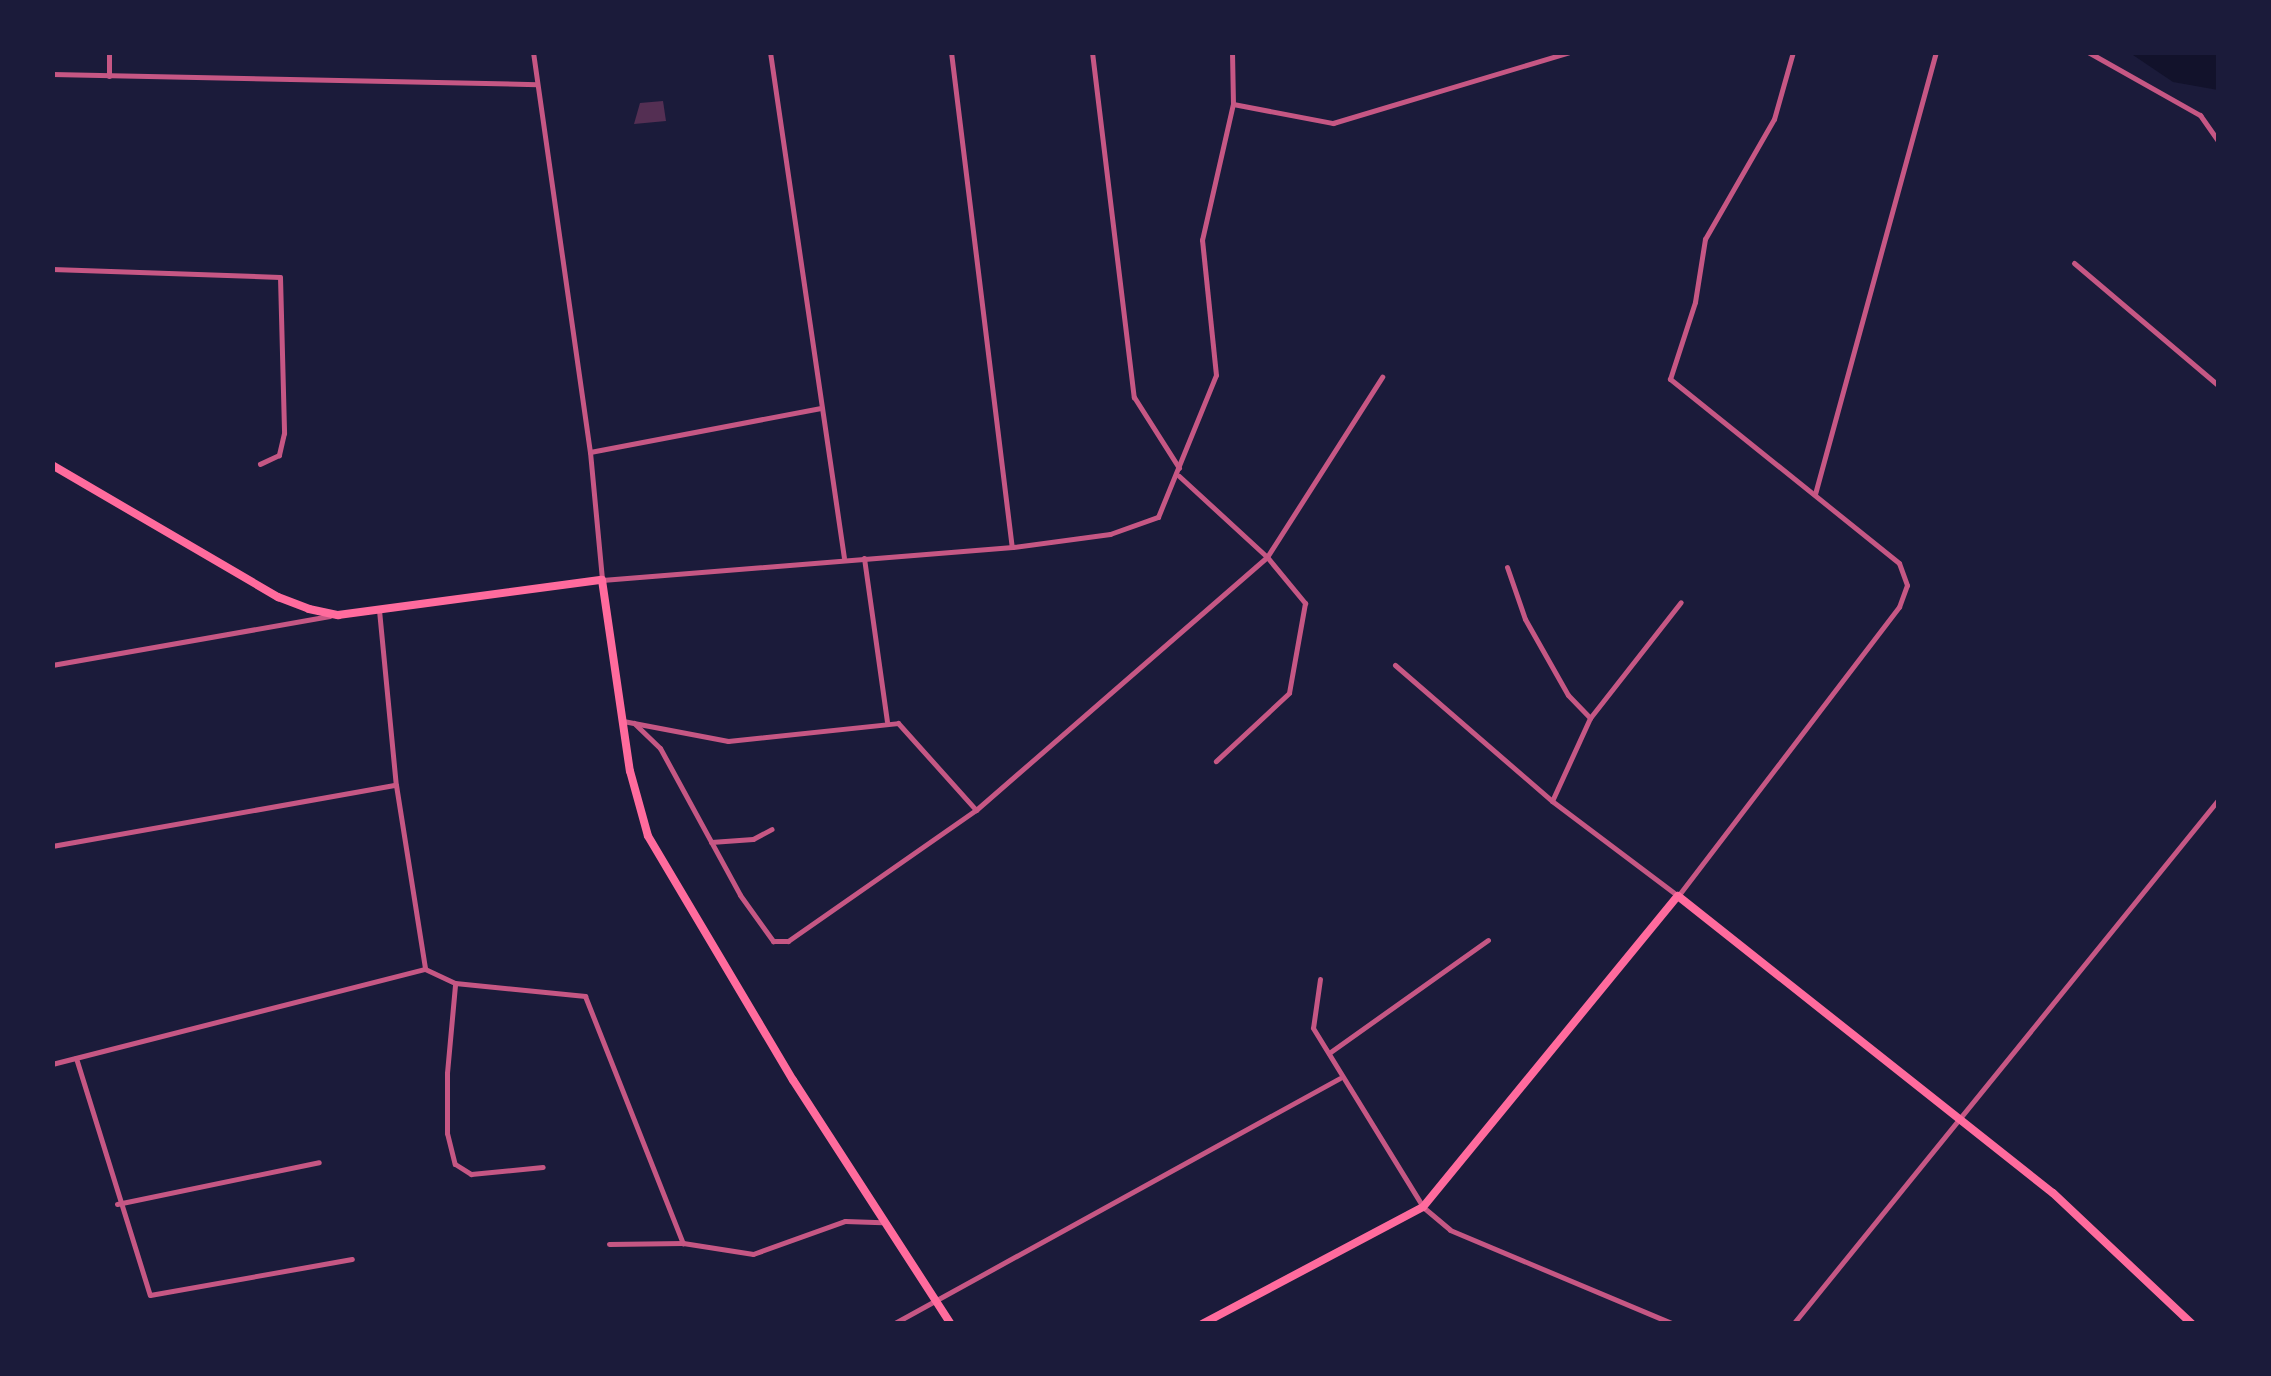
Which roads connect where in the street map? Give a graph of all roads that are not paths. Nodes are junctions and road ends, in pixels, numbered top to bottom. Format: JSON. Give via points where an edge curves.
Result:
{"nodes":[{"id":1,"x":109,"y":52,"type":"edge"},
{"id":2,"x":533,"y":52,"type":"edge"},
{"id":3,"x":770,"y":52,"type":"edge"},
{"id":4,"x":951,"y":52,"type":"edge"},
{"id":5,"x":1092,"y":52,"type":"edge"},
{"id":6,"x":1232,"y":52,"type":"edge"},
{"id":7,"x":1569,"y":52,"type":"edge"},
{"id":8,"x":1793,"y":52,"type":"edge"},
{"id":9,"x":1936,"y":52,"type":"edge"},
{"id":10,"x":2088,"y":52,"type":"edge"},
{"id":11,"x":52,"y":74,"type":"edge"},
{"id":12,"x":109,"y":76,"type":"junction"},
{"id":13,"x":538,"y":84,"type":"junction"},
{"id":14,"x":1233,"y":104,"type":"junction"},
{"id":15,"x":2218,"y":141,"type":"edge"},
{"id":16,"x":2074,"y":263,"type":"dead end"},
{"id":17,"x":52,"y":270,"type":"edge"},
{"id":18,"x":1382,"y":377,"type":"dead end"},
{"id":19,"x":2218,"y":385,"type":"edge"},
{"id":20,"x":822,"y":408,"type":"junction"},
{"id":21,"x":590,"y":452,"type":"junction"},
{"id":22,"x":260,"y":464,"type":"dead end"},
{"id":23,"x":52,"y":465,"type":"edge"},
{"id":24,"x":1179,"y":472,"type":"junction"},
{"id":25,"x":1814,"y":494,"type":"junction"},
{"id":26,"x":1012,"y":546,"type":"junction"},
{"id":27,"x":1268,"y":557,"type":"junction"},
{"id":28,"x":844,"y":558,"type":"junction"},
{"id":29,"x":864,"y":558,"type":"junction"},
{"id":30,"x":1507,"y":567,"type":"dead end"},
{"id":31,"x":602,"y":580,"type":"junction"},
{"id":32,"x":1681,"y":602,"type":"dead end"},
{"id":33,"x":378,"y":609,"type":"junction"},
{"id":34,"x":338,"y":615,"type":"junction"},
{"id":35,"x":52,"y":665,"type":"edge"},
{"id":36,"x":1395,"y":665,"type":"dead end"},
{"id":37,"x":1590,"y":718,"type":"junction"},
{"id":38,"x":623,"y":721,"type":"junction"},
{"id":39,"x":887,"y":721,"type":"junction"},
{"id":40,"x":634,"y":723,"type":"junction"},
{"id":41,"x":1216,"y":762,"type":"dead end"},
{"id":42,"x":396,"y":786,"type":"junction"},
{"id":43,"x":2218,"y":800,"type":"edge"},
{"id":44,"x":1552,"y":802,"type":"junction"},
{"id":45,"x":976,"y":810,"type":"junction"},
{"id":46,"x":772,"y":828,"type":"dead end"},
{"id":47,"x":710,"y":842,"type":"junction"},
{"id":48,"x":52,"y":846,"type":"edge"},
{"id":49,"x":1678,"y":896,"type":"junction"},
{"id":50,"x":1488,"y":940,"type":"dead end"},
{"id":51,"x":425,"y":969,"type":"junction"},
{"id":52,"x":1320,"y":978,"type":"dead end"},
{"id":53,"x":455,"y":984,"type":"junction"},
{"id":54,"x":1330,"y":1053,"type":"junction"},
{"id":55,"x":76,"y":1058,"type":"junction"},
{"id":56,"x":52,"y":1064,"type":"edge"},
{"id":57,"x":1340,"y":1078,"type":"junction"},
{"id":58,"x":1959,"y":1121,"type":"junction"},
{"id":59,"x":318,"y":1162,"type":"dead end"},
{"id":60,"x":543,"y":1167,"type":"dead end"},
{"id":61,"x":117,"y":1204,"type":"junction"},
{"id":62,"x":1423,"y":1207,"type":"junction"},
{"id":63,"x":882,"y":1222,"type":"junction"},
{"id":64,"x":682,"y":1243,"type":"junction"},
{"id":65,"x":609,"y":1244,"type":"dead end"},
{"id":66,"x":352,"y":1259,"type":"dead end"},
{"id":67,"x":938,"y":1300,"type":"junction"},
{"id":68,"x":894,"y":1324,"type":"edge"},
{"id":69,"x":951,"y":1324,"type":"edge"},
{"id":70,"x":1202,"y":1324,"type":"edge"},
{"id":71,"x":1674,"y":1324,"type":"edge"},
{"id":72,"x":1794,"y":1324,"type":"edge"},
{"id":73,"x":2192,"y":1324,"type":"edge"}],
"edges":[{"from":1,"to":12,"type":"street"},
{"from":2,"to":13,"type":"street"},
{"from":3,"to":20,"type":"street"},
{"from":4,"to":26,"type":"street"},
{"from":5,"to":24,"type":"street","via":[[1134,397]]},
{"from":6,"to":14,"type":"street"},
{"from":7,"to":14,"type":"street","via":[[1333,123]]},
{"from":8,"to":25,"type":"street","via":[[1774,118],[1705,238],[1695,302],[1670,378]]},
{"from":9,"to":25,"type":"street"},
{"from":10,"to":15,"type":"street","via":[[2200,115]]},
{"from":11,"to":12,"type":"street"},
{"from":12,"to":13,"type":"street"},
{"from":13,"to":21,"type":"street"},
{"from":14,"to":24,"type":"street","via":[[1202,240],[1216,375]]},
{"from":16,"to":19,"type":"street"},
{"from":17,"to":22,"type":"street","via":[[280,277],[284,433],[279,455]]},
{"from":18,"to":27,"type":"street"},
{"from":20,"to":21,"type":"street"},
{"from":20,"to":28,"type":"street"},
{"from":21,"to":31,"type":"street"},
{"from":23,"to":34,"type":"main road","via":[[278,597]]},
{"from":24,"to":26,"type":"street","via":[[1158,516],[1110,534]]},
{"from":24,"to":27,"type":"street"},
{"from":25,"to":49,"type":"street","via":[[1899,563],[1907,585],[1899,607]]},
{"from":26,"to":29,"type":"street"},
{"from":27,"to":41,"type":"street","via":[[1305,603],[1289,693]]},
{"from":27,"to":45,"type":"street"},
{"from":28,"to":29,"type":"street"},
{"from":28,"to":31,"type":"street"},
{"from":29,"to":39,"type":"street"},
{"from":30,"to":37,"type":"street","via":[[1525,619],[1568,696]]},
{"from":31,"to":33,"type":"main road"},
{"from":31,"to":38,"type":"main road"},
{"from":32,"to":37,"type":"street"},
{"from":33,"to":34,"type":"main road"},
{"from":33,"to":42,"type":"street"},
{"from":34,"to":35,"type":"street"},
{"from":36,"to":44,"type":"street"},
{"from":37,"to":44,"type":"street"},
{"from":38,"to":40,"type":"street"},
{"from":38,"to":63,"type":"main road","via":[[634,793],[658,856]]},
{"from":39,"to":40,"type":"street","via":[[728,741]]},
{"from":39,"to":45,"type":"street","via":[[913,735]]},
{"from":40,"to":47,"type":"street","via":[[660,748]]},
{"from":42,"to":48,"type":"street"},
{"from":42,"to":51,"type":"street"},
{"from":43,"to":58,"type":"street"},
{"from":44,"to":49,"type":"street"},
{"from":45,"to":47,"type":"street","via":[[783,944],[772,942]]},
{"from":46,"to":47,"type":"street","via":[[753,839]]},
{"from":49,"to":58,"type":"main road"},
{"from":49,"to":62,"type":"main road"},
{"from":50,"to":54,"type":"street"},
{"from":51,"to":53,"type":"street"},
{"from":51,"to":55,"type":"street"},
{"from":52,"to":54,"type":"street","via":[[1311,1023]]},
{"from":53,"to":60,"type":"street","via":[[447,1093],[455,1164],[471,1174]]},
{"from":53,"to":64,"type":"street","via":[[588,1000]]},
{"from":54,"to":57,"type":"street"},
{"from":55,"to":56,"type":"street"},
{"from":55,"to":61,"type":"street"},
{"from":57,"to":62,"type":"street"},
{"from":57,"to":67,"type":"street"},
{"from":58,"to":72,"type":"street"},
{"from":58,"to":73,"type":"main road","via":[[2053,1193]]},
{"from":59,"to":61,"type":"street"},
{"from":61,"to":66,"type":"street","via":[[143,1284],[158,1298]]},
{"from":62,"to":70,"type":"main road"},
{"from":62,"to":71,"type":"street","via":[[1450,1230]]},
{"from":63,"to":64,"type":"street","via":[[845,1221],[752,1254]]},
{"from":63,"to":67,"type":"main road"},
{"from":64,"to":65,"type":"street"},
{"from":67,"to":68,"type":"street"},
{"from":67,"to":69,"type":"main road"}]}
